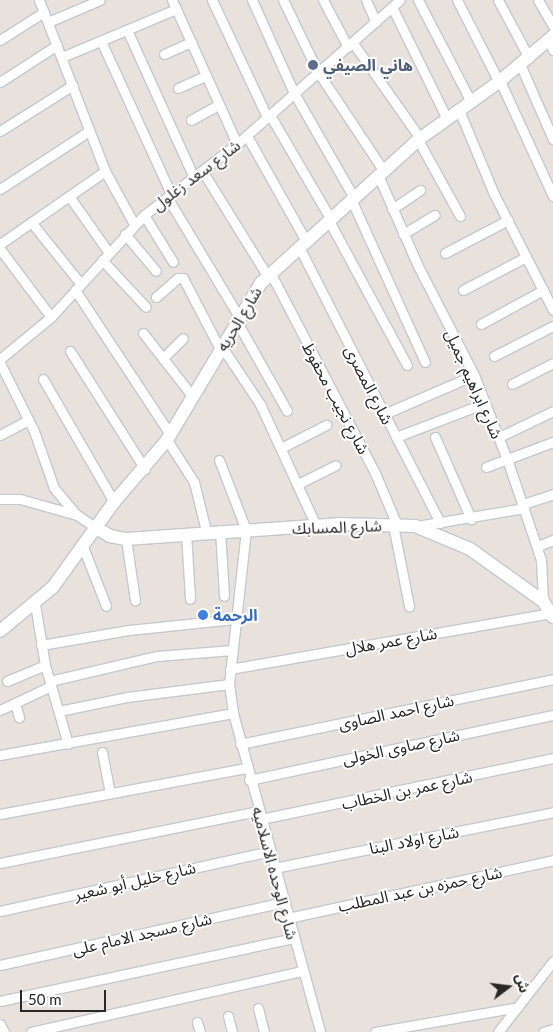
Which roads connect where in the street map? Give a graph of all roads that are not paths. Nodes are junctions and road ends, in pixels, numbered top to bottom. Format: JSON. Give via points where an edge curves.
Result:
{"nodes":[{"id":1,"x":39,"y":0,"type":"edge"},
{"id":2,"x":100,"y":0,"type":"edge"},
{"id":3,"x":172,"y":0,"type":"edge"},
{"id":4,"x":212,"y":0,"type":"edge"},
{"id":5,"x":252,"y":0,"type":"edge"},
{"id":6,"x":283,"y":0,"type":"edge"},
{"id":7,"x":323,"y":0,"type":"edge"},
{"id":8,"x":366,"y":0,"type":"edge"},
{"id":9,"x":400,"y":0,"type":"edge"},
{"id":10,"x":418,"y":0,"type":"edge"},
{"id":11,"x":457,"y":0,"type":"edge"},
{"id":12,"x":498,"y":0,"type":"edge"},
{"id":13,"x":538,"y":0,"type":"edge"},
{"id":14,"x":392,"y":7,"type":"junction"},
{"id":15,"x":176,"y":9,"type":"junction"},
{"id":16,"x":44,"y":12,"type":"junction"},
{"id":17,"x":48,"y":22,"type":"junction"},
{"id":18,"x":376,"y":22,"type":"junction"},
{"id":19,"x":553,"y":26,"type":"edge"},
{"id":20,"x":127,"y":30,"type":"junction"},
{"id":21,"x":0,"y":40,"type":"edge"},
{"id":22,"x":101,"y":41,"type":"junction"},
{"id":23,"x":191,"y":42,"type":"junction"},
{"id":24,"x":552,"y":42,"type":"edge"},
{"id":25,"x":57,"y":45,"type":"junction"},
{"id":26,"x":351,"y":45,"type":"junction"},
{"id":27,"x":164,"y":54,"type":"dead end"},
{"id":28,"x":62,"y":57,"type":"junction"},
{"id":29,"x":525,"y":61,"type":"junction"},
{"id":30,"x":318,"y":72,"type":"junction"},
{"id":31,"x":205,"y":76,"type":"junction"},
{"id":32,"x":500,"y":81,"type":"junction"},
{"id":33,"x":0,"y":82,"type":"edge"},
{"id":34,"x":73,"y":86,"type":"junction"},
{"id":35,"x":178,"y":88,"type":"dead end"},
{"id":36,"x":294,"y":93,"type":"junction"},
{"id":37,"x":471,"y":102,"type":"junction"},
{"id":38,"x":218,"y":105,"type":"junction"},
{"id":39,"x":459,"y":110,"type":"junction"},
{"id":40,"x":269,"y":116,"type":"junction"},
{"id":41,"x":191,"y":120,"type":"dead end"},
{"id":42,"x":447,"y":120,"type":"junction"},
{"id":43,"x":0,"y":131,"type":"edge"},
{"id":44,"x":89,"y":131,"type":"junction"},
{"id":45,"x":247,"y":136,"type":"junction"},
{"id":46,"x":420,"y":139,"type":"junction"},
{"id":47,"x":553,"y":139,"type":"edge"},
{"id":48,"x":238,"y":144,"type":"junction"},
{"id":49,"x":106,"y":171,"type":"junction"},
{"id":50,"x":203,"y":172,"type":"junction"},
{"id":51,"x":381,"y":172,"type":"junction"},
{"id":52,"x":194,"y":178,"type":"junction"},
{"id":53,"x":0,"y":189,"type":"edge"},
{"id":54,"x":420,"y":190,"type":"dead end"},
{"id":55,"x":169,"y":195,"type":"junction"},
{"id":56,"x":69,"y":196,"type":"junction"},
{"id":57,"x":553,"y":196,"type":"edge"},
{"id":58,"x":352,"y":198,"type":"junction"},
{"id":59,"x":392,"y":208,"type":"junction"},
{"id":60,"x":144,"y":215,"type":"junction"},
{"id":61,"x":435,"y":215,"type":"dead end"},
{"id":62,"x":460,"y":216,"type":"dead end"},
{"id":63,"x":329,"y":218,"type":"junction"},
{"id":64,"x":508,"y":220,"type":"junction"},
{"id":65,"x":31,"y":222,"type":"junction"},
{"id":66,"x":134,"y":224,"type":"junction"},
{"id":67,"x":125,"y":234,"type":"junction"},
{"id":68,"x":403,"y":234,"type":"junction"},
{"id":69,"x":0,"y":244,"type":"edge"},
{"id":70,"x":302,"y":244,"type":"junction"},
{"id":71,"x":0,"y":249,"type":"edge"},
{"id":72,"x":109,"y":253,"type":"junction"},
{"id":73,"x":445,"y":253,"type":"dead end"},
{"id":74,"x":526,"y":257,"type":"junction"},
{"id":75,"x":102,"y":260,"type":"junction"},
{"id":76,"x":173,"y":262,"type":"dead end"},
{"id":77,"x":156,"y":271,"type":"dead end"},
{"id":78,"x":269,"y":275,"type":"junction"},
{"id":79,"x":78,"y":287,"type":"junction"},
{"id":80,"x":463,"y":290,"type":"dead end"},
{"id":81,"x":543,"y":290,"type":"junction"},
{"id":82,"x":156,"y":297,"type":"dead end"},
{"id":83,"x":146,"y":307,"type":"dead end"},
{"id":84,"x":553,"y":310,"type":"edge"},
{"id":85,"x":51,"y":317,"type":"junction"},
{"id":86,"x":237,"y":319,"type":"junction"},
{"id":87,"x":481,"y":324,"type":"dead end"},
{"id":88,"x":553,"y":326,"type":"edge"},
{"id":89,"x":143,"y":333,"type":"dead end"},
{"id":90,"x":183,"y":338,"type":"dead end"},
{"id":91,"x":221,"y":348,"type":"junction"},
{"id":92,"x":70,"y":351,"type":"dead end"},
{"id":93,"x":494,"y":356,"type":"dead end"},
{"id":94,"x":163,"y":358,"type":"junction"},
{"id":95,"x":0,"y":361,"type":"edge"},
{"id":96,"x":425,"y":362,"type":"dead end"},
{"id":97,"x":553,"y":363,"type":"edge"},
{"id":98,"x":407,"y":365,"type":"dead end"},
{"id":99,"x":474,"y":375,"type":"junction"},
{"id":100,"x":43,"y":379,"type":"dead end"},
{"id":101,"x":512,"y":384,"type":"dead end"},
{"id":102,"x":193,"y":397,"type":"junction"},
{"id":103,"x":485,"y":402,"type":"junction"},
{"id":104,"x":287,"y":411,"type":"dead end"},
{"id":105,"x":553,"y":411,"type":"edge"},
{"id":106,"x":384,"y":414,"type":"junction"},
{"id":107,"x":28,"y":420,"type":"junction"},
{"id":108,"x":326,"y":425,"type":"dead end"},
{"id":109,"x":0,"y":435,"type":"edge"},
{"id":110,"x":435,"y":436,"type":"dead end"},
{"id":111,"x":168,"y":437,"type":"junction"},
{"id":112,"x":396,"y":437,"type":"junction"},
{"id":113,"x":499,"y":437,"type":"junction"},
{"id":114,"x":553,"y":442,"type":"edge"},
{"id":115,"x":281,"y":448,"type":"junction"},
{"id":116,"x":507,"y":459,"type":"junction"},
{"id":117,"x":219,"y":460,"type":"dead end"},
{"id":118,"x":336,"y":465,"type":"dead end"},
{"id":119,"x":486,"y":467,"type":"dead end"},
{"id":120,"x":145,"y":469,"type":"junction"},
{"id":121,"x":298,"y":484,"type":"junction"},
{"id":122,"x":553,"y":494,"type":"edge"},
{"id":123,"x":0,"y":499,"type":"edge"},
{"id":124,"x":114,"y":502,"type":"junction"},
{"id":125,"x":524,"y":506,"type":"junction"},
{"id":126,"x":77,"y":515,"type":"junction"},
{"id":127,"x":471,"y":519,"type":"junction"},
{"id":128,"x":440,"y":523,"type":"junction"},
{"id":129,"x":395,"y":525,"type":"junction"},
{"id":130,"x":316,"y":526,"type":"junction"},
{"id":131,"x":415,"y":526,"type":"junction"},
{"id":132,"x":95,"y":527,"type":"junction"},
{"id":133,"x":220,"y":530,"type":"junction"},
{"id":134,"x":246,"y":530,"type":"junction"},
{"id":135,"x":206,"y":531,"type":"junction"},
{"id":136,"x":186,"y":532,"type":"junction"},
{"id":137,"x":126,"y":539,"type":"junction"},
{"id":138,"x":553,"y":540,"type":"edge"},
{"id":139,"x":538,"y":546,"type":"junction"},
{"id":140,"x":83,"y":547,"type":"junction"},
{"id":141,"x":547,"y":592,"type":"edge"},
{"id":142,"x":224,"y":596,"type":"dead end"},
{"id":143,"x":190,"y":599,"type":"dead end"},
{"id":144,"x":135,"y":600,"type":"dead end"},
{"id":145,"x":35,"y":604,"type":"junction"},
{"id":146,"x":106,"y":606,"type":"dead end"},
{"id":147,"x":409,"y":606,"type":"dead end"},
{"id":148,"x":552,"y":615,"type":"edge"},
{"id":149,"x":236,"y":619,"type":"junction"},
{"id":150,"x":0,"y":630,"type":"edge"},
{"id":151,"x":41,"y":645,"type":"junction"},
{"id":152,"x":233,"y":650,"type":"junction"},
{"id":153,"x":45,"y":665,"type":"junction"},
{"id":154,"x":230,"y":669,"type":"junction"},
{"id":155,"x":553,"y":680,"type":"edge"},
{"id":156,"x":7,"y":681,"type":"dead end"},
{"id":157,"x":51,"y":683,"type":"junction"},
{"id":158,"x":229,"y":684,"type":"junction"},
{"id":159,"x":15,"y":703,"type":"junction"},
{"id":160,"x":0,"y":710,"type":"edge"},
{"id":161,"x":59,"y":711,"type":"junction"},
{"id":162,"x":233,"y":713,"type":"junction"},
{"id":163,"x":553,"y":715,"type":"edge"},
{"id":164,"x":18,"y":717,"type":"dead end"},
{"id":165,"x":68,"y":744,"type":"junction"},
{"id":166,"x":240,"y":744,"type":"junction"},
{"id":167,"x":102,"y":752,"type":"dead end"},
{"id":168,"x":0,"y":755,"type":"edge"},
{"id":169,"x":553,"y":758,"type":"edge"},
{"id":170,"x":246,"y":768,"type":"junction"},
{"id":171,"x":249,"y":780,"type":"junction"},
{"id":172,"x":110,"y":794,"type":"junction"},
{"id":173,"x":553,"y":812,"type":"edge"},
{"id":174,"x":0,"y":814,"type":"edge"},
{"id":175,"x":260,"y":815,"type":"junction"},
{"id":176,"x":270,"y":851,"type":"junction"},
{"id":177,"x":553,"y":860,"type":"edge"},
{"id":178,"x":0,"y":863,"type":"edge"},
{"id":179,"x":274,"y":868,"type":"junction"},
{"id":180,"x":284,"y":902,"type":"junction"},
{"id":181,"x":0,"y":911,"type":"edge"},
{"id":182,"x":288,"y":918,"type":"junction"},
{"id":183,"x":293,"y":938,"type":"junction"},
{"id":184,"x":553,"y":961,"type":"edge"},
{"id":185,"x":0,"y":965,"type":"edge"},
{"id":186,"x":302,"y":971,"type":"junction"},
{"id":187,"x":0,"y":1002,"type":"edge"},
{"id":188,"x":518,"y":1007,"type":"junction"},
{"id":189,"x":258,"y":1008,"type":"dead end"},
{"id":190,"x":228,"y":1016,"type":"dead end"},
{"id":191,"x":197,"y":1022,"type":"dead end"},
{"id":192,"x":0,"y":1024,"type":"edge"},
{"id":193,"x":553,"y":1029,"type":"edge"},
{"id":194,"x":382,"y":1031,"type":"edge"},
{"id":195,"x":4,"y":1032,"type":"edge"},
{"id":196,"x":31,"y":1032,"type":"edge"},
{"id":197,"x":200,"y":1032,"type":"edge"},
{"id":198,"x":232,"y":1032,"type":"edge"},
{"id":199,"x":264,"y":1032,"type":"edge"},
{"id":200,"x":320,"y":1032,"type":"edge"},
{"id":201,"x":498,"y":1032,"type":"edge"},
{"id":202,"x":543,"y":1032,"type":"edge"}],
"edges":[{"from":1,"to":16,"type":"street"},
{"from":2,"to":17,"type":"street"},
{"from":3,"to":15,"type":"street"},
{"from":4,"to":40,"type":"street"},
{"from":5,"to":36,"type":"street"},
{"from":6,"to":30,"type":"street","name":"شارع ابراهيم جميل"},
{"from":7,"to":26,"type":"street"},
{"from":8,"to":18,"type":"street"},
{"from":9,"to":14,"type":"street","name":"شارع سعد زغلول"},
{"from":10,"to":37,"type":"street"},
{"from":11,"to":32,"type":"street"},
{"from":12,"to":29,"type":"street"},
{"from":13,"to":19,"type":"street"},
{"from":14,"to":18,"type":"street","name":"شارع سعد زغلول"},
{"from":14,"to":42,"type":"street"},
{"from":15,"to":20,"type":"street"},
{"from":15,"to":23,"type":"street"},
{"from":16,"to":17,"type":"street"},
{"from":16,"to":21,"type":"street"},
{"from":17,"to":25,"type":"street"},
{"from":18,"to":26,"type":"street","name":"شارع سعد زغلول"},
{"from":20,"to":22,"type":"street"},
{"from":20,"to":52,"type":"street"},
{"from":22,"to":28,"type":"street"},
{"from":22,"to":55,"type":"street"},
{"from":23,"to":27,"type":"street"},
{"from":23,"to":31,"type":"street"},
{"from":24,"to":29,"type":"street","name":"شارع الحريه"},
{"from":25,"to":28,"type":"street"},
{"from":25,"to":33,"type":"street"},
{"from":26,"to":30,"type":"street","name":"شارع سعد زغلول"},
{"from":26,"to":46,"type":"street"},
{"from":28,"to":34,"type":"street"},
{"from":29,"to":32,"type":"street","name":"شارع الحريه"},
{"from":29,"to":47,"type":"street"},
{"from":30,"to":36,"type":"street","name":"شارع سعد زغلول"},
{"from":30,"to":51,"type":"street","name":"شارع ابراهيم جميل"},
{"from":31,"to":35,"type":"street"},
{"from":31,"to":38,"type":"street"},
{"from":32,"to":37,"type":"street","name":"شارع الحريه"},
{"from":32,"to":57,"type":"street"},
{"from":34,"to":43,"type":"street"},
{"from":34,"to":44,"type":"street"},
{"from":36,"to":40,"type":"street","name":"شارع سعد زغلول"},
{"from":36,"to":58,"type":"street"},
{"from":37,"to":39,"type":"street","name":"شارع الحريه"},
{"from":38,"to":41,"type":"street"},
{"from":38,"to":48,"type":"street"},
{"from":39,"to":42,"type":"street","name":"شارع الحريه"},
{"from":39,"to":64,"type":"street"},
{"from":40,"to":45,"type":"street","name":"شارع سعد زغلول"},
{"from":40,"to":63,"type":"street"},
{"from":42,"to":46,"type":"street","name":"شارع الحريه"},
{"from":44,"to":49,"type":"street"},
{"from":44,"to":53,"type":"street"},
{"from":45,"to":48,"type":"street","name":"شارع سعد زغلول"},
{"from":45,"to":70,"type":"street","name":"شارع المصرى"},
{"from":46,"to":51,"type":"street","name":"شارع الحريه"},
{"from":46,"to":62,"type":"street"},
{"from":48,"to":50,"type":"street","name":"شارع سعد زغلول"},
{"from":49,"to":56,"type":"street"},
{"from":49,"to":66,"type":"street"},
{"from":50,"to":52,"type":"street","name":"شارع سعد زغلول"},
{"from":50,"to":78,"type":"street","name":"شارع نجيب محفوظ"},
{"from":51,"to":58,"type":"street","name":"شارع الحريه"},
{"from":51,"to":59,"type":"street","name":"شارع ابراهيم جميل"},
{"from":52,"to":55,"type":"street","name":"شارع سعد زغلول"},
{"from":54,"to":59,"type":"street"},
{"from":55,"to":60,"type":"street","name":"شارع سعد زغلول"},
{"from":55,"to":86,"type":"street"},
{"from":56,"to":65,"type":"street"},
{"from":56,"to":72,"type":"street"},
{"from":58,"to":63,"type":"street","name":"شارع الحريه"},
{"from":58,"to":96,"type":"street"},
{"from":59,"to":68,"type":"street","name":"شارع ابراهيم جميل"},
{"from":60,"to":66,"type":"street","name":"شارع سعد زغلول"},
{"from":60,"to":76,"type":"street"},
{"from":61,"to":68,"type":"street"},
{"from":63,"to":70,"type":"street","name":"شارع الحريه"},
{"from":63,"to":98,"type":"street"},
{"from":64,"to":73,"type":"street"},
{"from":64,"to":74,"type":"street"},
{"from":65,"to":69,"type":"street"},
{"from":65,"to":79,"type":"street"},
{"from":66,"to":67,"type":"street","name":"شارع سعد زغلول"},
{"from":67,"to":72,"type":"street","name":"شارع سعد زغلول"},
{"from":67,"to":77,"type":"street"},
{"from":68,"to":99,"type":"street","name":"شارع ابراهيم جميل"},
{"from":70,"to":78,"type":"street","name":"شارع الحريه"},
{"from":70,"to":106,"type":"street","name":"شارع المصرى"},
{"from":71,"to":85,"type":"street"},
{"from":72,"to":75,"type":"street","name":"شارع سعد زغلول"},
{"from":74,"to":80,"type":"street"},
{"from":74,"to":81,"type":"street"},
{"from":75,"to":79,"type":"street","name":"شارع سعد زغلول"},
{"from":75,"to":83,"type":"street"},
{"from":78,"to":86,"type":"street","name":"شارع الحريه","via":[[248,298]]},
{"from":78,"to":129,"type":"street","name":"شارع نجيب محفوظ","via":[[374,473]]},
{"from":79,"to":85,"type":"street","name":"شارع سعد زغلول"},
{"from":79,"to":111,"type":"street"},
{"from":81,"to":84,"type":"street"},
{"from":81,"to":87,"type":"street"},
{"from":82,"to":91,"type":"street","via":[[178,278],[183,278]]},
{"from":85,"to":95,"type":"street","name":"شارع سعد زغلول"},
{"from":86,"to":91,"type":"street","name":"شارع الحريه"},
{"from":86,"to":104,"type":"street"},
{"from":88,"to":93,"type":"street"},
{"from":89,"to":94,"type":"street"},
{"from":90,"to":94,"type":"street"},
{"from":91,"to":102,"type":"street","name":"شارع الحريه"},
{"from":91,"to":115,"type":"street","via":[[243,376]]},
{"from":92,"to":120,"type":"street"},
{"from":94,"to":102,"type":"street"},
{"from":95,"to":107,"type":"street"},
{"from":97,"to":101,"type":"street"},
{"from":99,"to":103,"type":"street","name":"شارع ابراهيم جميل"},
{"from":99,"to":106,"type":"street"},
{"from":100,"to":124,"type":"street"},
{"from":102,"to":111,"type":"street","name":"شارع الحريه"},
{"from":103,"to":112,"type":"street"},
{"from":103,"to":113,"type":"street","name":"شارع ابراهيم جميل"},
{"from":105,"to":113,"type":"street"},
{"from":106,"to":112,"type":"street","name":"شارع المصرى"},
{"from":107,"to":109,"type":"street"},
{"from":107,"to":126,"type":"street","via":[[54,488]]},
{"from":108,"to":115,"type":"street"},
{"from":110,"to":127,"type":"street"},
{"from":111,"to":120,"type":"street","name":"شارع الحريه"},
{"from":111,"to":135,"type":"street","via":[[194,482]]},
{"from":112,"to":128,"type":"street","name":"شارع المصرى"},
{"from":113,"to":116,"type":"street","name":"شارع ابراهيم جميل"},
{"from":114,"to":116,"type":"street"},
{"from":115,"to":121,"type":"street"},
{"from":116,"to":119,"type":"street"},
{"from":116,"to":125,"type":"street","name":"شارع ابراهيم جميل"},
{"from":117,"to":134,"type":"street"},
{"from":118,"to":121,"type":"street"},
{"from":120,"to":124,"type":"street","name":"شارع الحريه"},
{"from":121,"to":130,"type":"street"},
{"from":122,"to":125,"type":"street"},
{"from":123,"to":126,"type":"street","via":[[20,499]]},
{"from":124,"to":132,"type":"street","name":"شارع الحريه"},
{"from":125,"to":127,"type":"street"},
{"from":125,"to":139,"type":"street","name":"شارع ابراهيم جميل"},
{"from":126,"to":132,"type":"street"},
{"from":127,"to":128,"type":"street"},
{"from":128,"to":131,"type":"street"},
{"from":129,"to":130,"type":"street","name":"شارع المسابك"},
{"from":129,"to":131,"type":"street","name":"شارع المسابك"},
{"from":129,"to":147,"type":"street","name":"شارع نجيب محفوظ"},
{"from":130,"to":134,"type":"street","name":"شارع المسابك"},
{"from":131,"to":141,"type":"street","name":"شارع المسابك","via":[[470,549]]},
{"from":132,"to":137,"type":"street","name":"شارع المسابك","via":[[110,536]]},
{"from":132,"to":140,"type":"street","name":"شارع الحريه"},
{"from":133,"to":134,"type":"street","name":"شارع المسابك"},
{"from":133,"to":135,"type":"street","name":"شارع المسابك"},
{"from":133,"to":142,"type":"street"},
{"from":134,"to":149,"type":"street","name":"شارع الوحده الاسلاميه"},
{"from":135,"to":136,"type":"street","name":"شارع المسابك"},
{"from":136,"to":137,"type":"street","name":"شارع المسابك"},
{"from":136,"to":143,"type":"street"},
{"from":137,"to":144,"type":"street"},
{"from":138,"to":139,"type":"street"},
{"from":139,"to":141,"type":"street","name":"شارع ابراهيم جميل"},
{"from":140,"to":145,"type":"street","name":"شارع الحريه"},
{"from":140,"to":146,"type":"street"},
{"from":141,"to":148,"type":"street","name":"شارع المسابك"},
{"from":145,"to":150,"type":"street","name":"شارع الحريه"},
{"from":145,"to":151,"type":"street"},
{"from":148,"to":154,"type":"street","name":"شارع عمر هلال"},
{"from":149,"to":151,"type":"street","via":[[129,630]]},
{"from":149,"to":152,"type":"street","name":"شارع الوحده الاسلاميه"},
{"from":151,"to":153,"type":"street"},
{"from":152,"to":154,"type":"street","name":"شارع الوحده الاسلاميه"},
{"from":152,"to":157,"type":"street","via":[[157,656]]},
{"from":153,"to":156,"type":"street"},
{"from":153,"to":157,"type":"street"},
{"from":154,"to":158,"type":"street","name":"شارع الوحده الاسلاميه"},
{"from":155,"to":166,"type":"street","name":"شارع احمد الصاوى"},
{"from":157,"to":159,"type":"street"},
{"from":157,"to":161,"type":"street"},
{"from":158,"to":161,"type":"street","via":[[127,697]]},
{"from":158,"to":162,"type":"street","name":"شارع الوحده الاسلاميه"},
{"from":159,"to":160,"type":"street"},
{"from":159,"to":164,"type":"street"},
{"from":161,"to":165,"type":"street"},
{"from":162,"to":165,"type":"street"},
{"from":162,"to":166,"type":"street","name":"شارع الوحده الاسلاميه"},
{"from":163,"to":171,"type":"street","name":"شارع صاوى الخولى"},
{"from":165,"to":168,"type":"street"},
{"from":166,"to":170,"type":"street","name":"شارع الوحده الاسلاميه"},
{"from":167,"to":172,"type":"street"},
{"from":169,"to":175,"type":"street","name":"شارع عمر بن الخطاب"},
{"from":170,"to":171,"type":"street","name":"شارع الوحده الاسلاميه"},
{"from":170,"to":172,"type":"street"},
{"from":171,"to":175,"type":"street","name":"شارع الوحده الاسلاميه"},
{"from":172,"to":174,"type":"street"},
{"from":173,"to":179,"type":"street","name":"شارع اولاد البنا"},
{"from":175,"to":176,"type":"street","name":"شارع الوحده الاسلاميه"},
{"from":175,"to":178,"type":"street","name":"شارع عمر بن الخطاب"},
{"from":176,"to":179,"type":"street","name":"شارع الوحده الاسلاميه"},
{"from":176,"to":181,"type":"street","name":"شارع خليل أبو شعير"},
{"from":177,"to":182,"type":"street","name":"شارع حمزه بن عبد المطلب"},
{"from":179,"to":180,"type":"street","name":"شارع الوحده الاسلاميه"},
{"from":180,"to":182,"type":"street","name":"شارع الوحده الاسلاميه"},
{"from":180,"to":185,"type":"street","name":"شارع مسجد الامام على"},
{"from":182,"to":183,"type":"street","name":"شارع الوحده الاسلاميه"},
{"from":183,"to":186,"type":"street","name":"شارع الوحده الاسلاميه"},
{"from":183,"to":187,"type":"street"},
{"from":184,"to":188,"type":"street"},
{"from":186,"to":196,"type":"street"},
{"from":186,"to":200,"type":"street","name":"شارع الوحده الاسلاميه"},
{"from":188,"to":194,"type":"street"},
{"from":188,"to":201,"type":"street"},
{"from":189,"to":199,"type":"street"},
{"from":190,"to":198,"type":"street"},
{"from":191,"to":197,"type":"street"},
{"from":192,"to":195,"type":"street"},
{"from":193,"to":202,"type":"street"}]}
